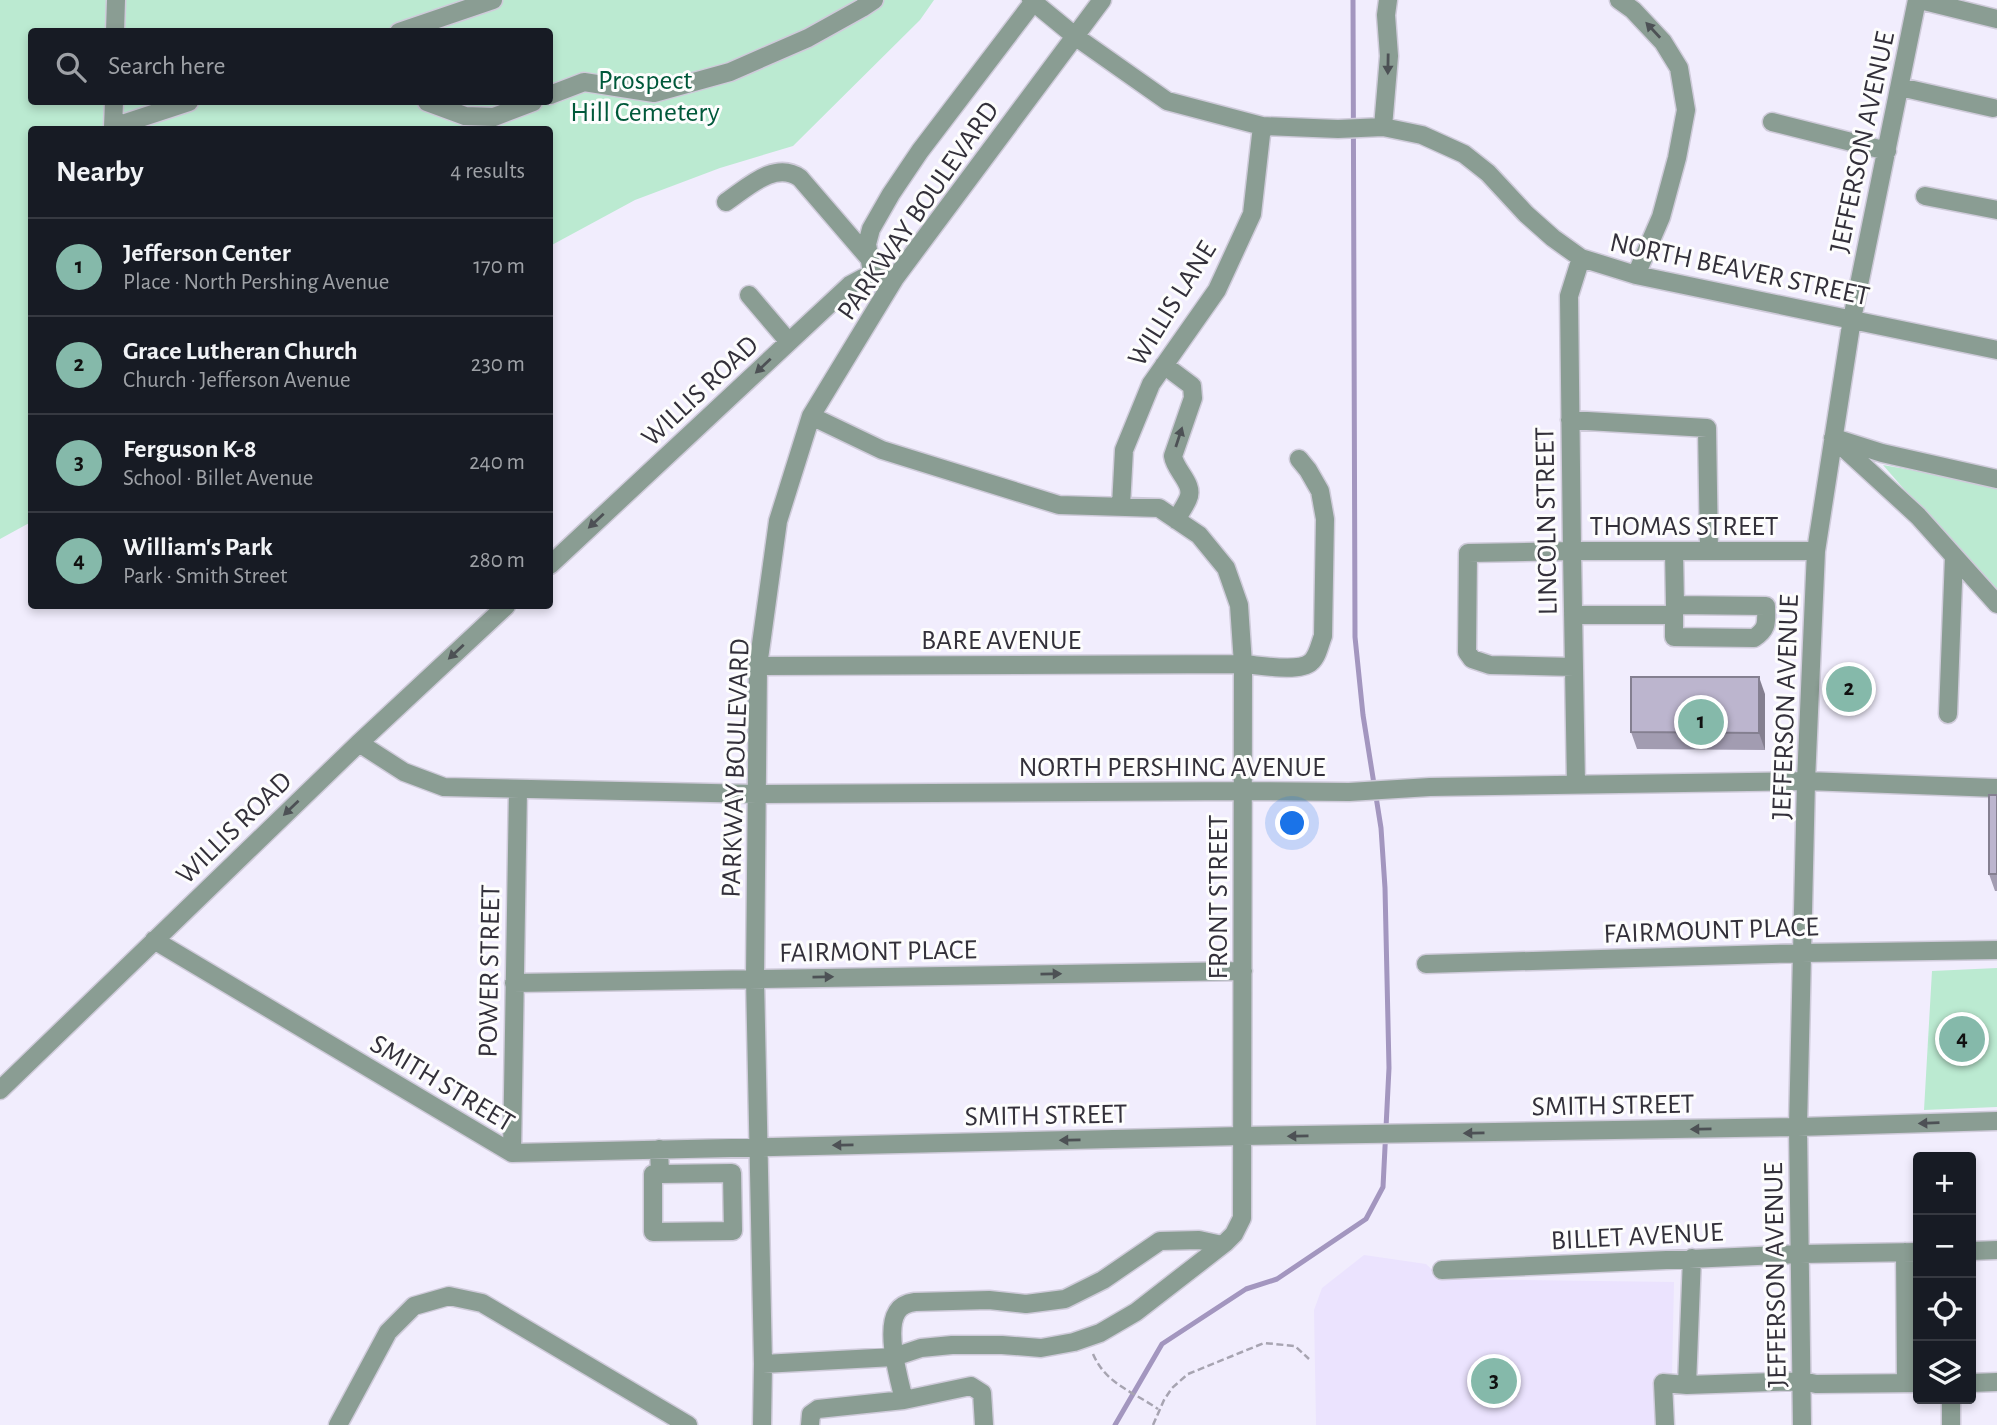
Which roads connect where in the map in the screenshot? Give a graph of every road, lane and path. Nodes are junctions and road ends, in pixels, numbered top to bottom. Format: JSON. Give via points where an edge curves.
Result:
{"nodes":[{"id":1,"x":116,"y":0,"type":"edge"},
{"id":2,"x":493,"y":0,"type":"edge"},
{"id":3,"x":874,"y":0,"type":"edge"},
{"id":4,"x":1102,"y":0,"type":"edge"},
{"id":5,"x":1388,"y":0,"type":"edge"},
{"id":6,"x":1619,"y":0,"type":"edge"},
{"id":7,"x":1919,"y":0,"type":"edge"},
{"id":8,"x":1033,"y":1,"type":"edge"},
{"id":9,"x":1997,"y":19,"type":"edge"},
{"id":10,"x":115,"y":28,"type":"edge"},
{"id":11,"x":410,"y":28,"type":"edge"},
{"id":12,"x":1076,"y":37,"type":"junction"},
{"id":13,"x":1900,"y":87,"type":"junction"},
{"id":14,"x":553,"y":94,"type":"edge"},
{"id":15,"x":114,"y":105,"type":"edge"},
{"id":16,"x":180,"y":105,"type":"edge"},
{"id":17,"x":435,"y":105,"type":"edge"},
{"id":18,"x":525,"y":105,"type":"edge"},
{"id":19,"x":1993,"y":108,"type":"dead end"},
{"id":20,"x":1772,"y":122,"type":"dead end"},
{"id":21,"x":113,"y":126,"type":"edge"},
{"id":22,"x":116,"y":126,"type":"edge"},
{"id":23,"x":1262,"y":126,"type":"junction"},
{"id":24,"x":1383,"y":128,"type":"junction"},
{"id":25,"x":1887,"y":152,"type":"junction"},
{"id":26,"x":1925,"y":195,"type":"dead end"},
{"id":27,"x":726,"y":202,"type":"dead end"},
{"id":28,"x":1997,"y":210,"type":"edge"},
{"id":29,"x":868,"y":257,"type":"junction"},
{"id":30,"x":1581,"y":258,"type":"junction"},
{"id":31,"x":1636,"y":275,"type":"junction"},
{"id":32,"x":873,"y":278,"type":"junction"},
{"id":33,"x":895,"y":278,"type":"junction"},
{"id":34,"x":749,"y":295,"type":"dead end"},
{"id":35,"x":1852,"y":319,"type":"junction"},
{"id":36,"x":789,"y":342,"type":"junction"},
{"id":37,"x":1997,"y":350,"type":"edge"},
{"id":38,"x":1164,"y":365,"type":"junction"},
{"id":39,"x":811,"y":416,"type":"junction"},
{"id":40,"x":1570,"y":420,"type":"junction"},
{"id":41,"x":1833,"y":438,"type":"junction"},
{"id":42,"x":1298,"y":458,"type":"dead end"},
{"id":43,"x":1997,"y":479,"type":"edge"},
{"id":44,"x":1121,"y":506,"type":"junction"},
{"id":45,"x":1177,"y":520,"type":"junction"},
{"id":46,"x":1709,"y":550,"type":"junction"},
{"id":47,"x":1572,"y":551,"type":"junction"},
{"id":48,"x":1674,"y":551,"type":"junction"},
{"id":49,"x":1816,"y":551,"type":"junction"},
{"id":50,"x":1954,"y":556,"type":"junction"},
{"id":51,"x":553,"y":562,"type":"edge"},
{"id":52,"x":1997,"y":604,"type":"edge"},
{"id":53,"x":503,"y":609,"type":"edge"},
{"id":54,"x":1674,"y":610,"type":"junction"},
{"id":55,"x":1573,"y":615,"type":"junction"},
{"id":56,"x":1243,"y":664,"type":"junction"},
{"id":57,"x":758,"y":666,"type":"junction"},
{"id":58,"x":1574,"y":667,"type":"junction"},
{"id":59,"x":1948,"y":713,"type":"dead end"},
{"id":60,"x":359,"y":743,"type":"junction"},
{"id":61,"x":1806,"y":781,"type":"junction"},
{"id":62,"x":1576,"y":785,"type":"junction"},
{"id":63,"x":1997,"y":788,"type":"edge"},
{"id":64,"x":518,"y":789,"type":"junction"},
{"id":65,"x":1242,"y":791,"type":"junction"},
{"id":66,"x":756,"y":794,"type":"junction"},
{"id":67,"x":154,"y":940,"type":"junction"},
{"id":68,"x":1997,"y":950,"type":"edge"},
{"id":69,"x":1802,"y":953,"type":"junction"},
{"id":70,"x":1426,"y":964,"type":"dead end"},
{"id":71,"x":1243,"y":971,"type":"junction"},
{"id":72,"x":755,"y":978,"type":"junction"},
{"id":73,"x":514,"y":983,"type":"junction"},
{"id":74,"x":0,"y":1090,"type":"edge"},
{"id":75,"x":1997,"y":1121,"type":"edge"},
{"id":76,"x":1798,"y":1127,"type":"junction"},
{"id":77,"x":1242,"y":1136,"type":"junction"},
{"id":78,"x":758,"y":1147,"type":"junction"},
{"id":79,"x":719,"y":1148,"type":"junction"},
{"id":80,"x":659,"y":1149,"type":"junction"},
{"id":81,"x":512,"y":1153,"type":"junction"},
{"id":82,"x":660,"y":1174,"type":"junction"},
{"id":83,"x":726,"y":1177,"type":"junction"},
{"id":84,"x":759,"y":1181,"type":"junction"},
{"id":85,"x":733,"y":1224,"type":"junction"},
{"id":86,"x":760,"y":1224,"type":"junction"},
{"id":87,"x":1223,"y":1245,"type":"junction"},
{"id":88,"x":1997,"y":1250,"type":"edge"},
{"id":89,"x":1976,"y":1251,"type":"edge"},
{"id":90,"x":1911,"y":1252,"type":"edge"},
{"id":91,"x":1800,"y":1254,"type":"junction"},
{"id":92,"x":1692,"y":1258,"type":"junction"},
{"id":93,"x":1442,"y":1270,"type":"dead end"},
{"id":94,"x":1087,"y":1338,"type":"junction"},
{"id":95,"x":894,"y":1357,"type":"junction"},
{"id":96,"x":1309,"y":1359,"type":"dead end"},
{"id":97,"x":763,"y":1364,"type":"junction"},
{"id":98,"x":1802,"y":1381,"type":"junction"},
{"id":99,"x":1997,"y":1382,"type":"edge"},
{"id":100,"x":1912,"y":1383,"type":"edge"},
{"id":101,"x":1976,"y":1383,"type":"edge"},
{"id":102,"x":1687,"y":1385,"type":"junction"},
{"id":103,"x":904,"y":1399,"type":"junction"},
{"id":104,"x":1951,"y":1404,"type":"edge"},
{"id":105,"x":1159,"y":1410,"type":"junction"},
{"id":106,"x":338,"y":1425,"type":"edge"},
{"id":107,"x":689,"y":1425,"type":"edge"},
{"id":108,"x":762,"y":1425,"type":"edge"},
{"id":109,"x":810,"y":1425,"type":"edge"},
{"id":110,"x":984,"y":1425,"type":"edge"},
{"id":111,"x":1153,"y":1425,"type":"edge"},
{"id":112,"x":1665,"y":1425,"type":"edge"},
{"id":113,"x":1802,"y":1425,"type":"edge"},
{"id":114,"x":1951,"y":1425,"type":"edge"}],
"edges":[{"from":1,"to":10,"type":"street"},
{"from":2,"to":11,"type":"street"},
{"from":3,"to":14,"type":"street","via":[[808,38],[730,72],[654,93],[584,82]]},
{"from":4,"to":12,"type":"street","name":"PARKWAY BOULEVARD"},
{"from":5,"to":24,"type":"street","one_way":true},
{"from":31,"to":6,"type":"street","one_way":true,"via":[[1661,217],[1686,110],[1679,68],[1663,41]]},
{"from":7,"to":9,"type":"street"},
{"from":7,"to":13,"type":"street","name":"JEFFERSON AVENUE"},
{"from":8,"to":12,"type":"street","name":"NORTH BEAVER STREET"},
{"from":8,"to":29,"type":"street","via":[[907,170],[871,229]]},
{"from":12,"to":23,"type":"street","name":"NORTH BEAVER STREET","via":[[1167,101]]},
{"from":12,"to":33,"type":"street","name":"PARKWAY BOULEVARD"},
{"from":13,"to":19,"type":"street"},
{"from":13,"to":25,"type":"street","name":"JEFFERSON AVENUE"},
{"from":15,"to":21,"type":"street"},
{"from":16,"to":22,"type":"street"},
{"from":17,"to":18,"type":"street","via":[[466,116],[494,117]]},
{"from":20,"to":25,"type":"street"},
{"from":23,"to":24,"type":"street","name":"NORTH BEAVER STREET"},
{"from":23,"to":38,"type":"street","name":"WILLIS LANE","via":[[1252,214],[1217,290]]},
{"from":24,"to":30,"type":"street","name":"NORTH BEAVER STREET","via":[[1422,135],[1464,154],[1553,238]]},
{"from":25,"to":35,"type":"street","name":"JEFFERSON AVENUE"},
{"from":26,"to":28,"type":"street"},
{"from":27,"to":29,"type":"street","via":[[766,176],[789,172],[800,178]]},
{"from":29,"to":32,"type":"street"},
{"from":30,"to":31,"type":"street","name":"NORTH BEAVER STREET"},
{"from":30,"to":40,"type":"street","name":"LINCOLN STREET","via":[[1569,296]]},
{"from":31,"to":35,"type":"street","name":"NORTH BEAVER STREET"},
{"from":32,"to":33,"type":"street","name":"WILLIS ROAD"},
{"from":32,"to":36,"type":"street","name":"WILLIS ROAD","via":[[850,285]]},
{"from":33,"to":39,"type":"street","name":"PARKWAY BOULEVARD"},
{"from":34,"to":36,"type":"street"},
{"from":35,"to":37,"type":"street","name":"NORTH BEAVER STREET"},
{"from":35,"to":41,"type":"street","name":"JEFFERSON AVENUE"},
{"from":36,"to":51,"type":"street","name":"WILLIS ROAD","one_way":true},
{"from":38,"to":44,"type":"street","name":"WILLIS LANE","via":[[1151,384],[1124,450]]},
{"from":45,"to":38,"type":"street","one_way":true,"via":[[1190,489],[1173,456],[1194,391]]},
{"from":39,"to":44,"type":"street","name":"FRONT STREET","via":[[882,450],[1059,505]]},
{"from":39,"to":57,"type":"street","name":"PARKWAY BOULEVARD","via":[[778,522]]},
{"from":40,"to":46,"type":"street","via":[[1707,428]]},
{"from":40,"to":47,"type":"street","name":"LINCOLN STREET"},
{"from":41,"to":43,"type":"street"},
{"from":41,"to":49,"type":"street","name":"JEFFERSON AVENUE"},
{"from":41,"to":50,"type":"street","via":[[1918,516]]},
{"from":42,"to":56,"type":"street","name":"BARE AVENUE","via":[[1320,491],[1325,519],[1323,636],[1311,662],[1298,668]]},
{"from":44,"to":45,"type":"street","name":"FRONT STREET","via":[[1159,509]]},
{"from":45,"to":56,"type":"street","name":"FRONT STREET","via":[[1199,535],[1226,568],[1239,605]]},
{"from":46,"to":48,"type":"street","name":"THOMAS STREET"},
{"from":46,"to":49,"type":"street","name":"THOMAS STREET"},
{"from":47,"to":48,"type":"street","name":"THOMAS STREET"},
{"from":47,"to":55,"type":"street","name":"LINCOLN STREET"},
{"from":47,"to":58,"type":"street","name":"THOMAS STREET","via":[[1468,553],[1467,652],[1472,659],[1490,665]]},
{"from":48,"to":54,"type":"street"},
{"from":49,"to":61,"type":"street","name":"JEFFERSON AVENUE"},
{"from":50,"to":52,"type":"street"},
{"from":50,"to":59,"type":"street"},
{"from":53,"to":60,"type":"street","name":"WILLIS ROAD","one_way":true},
{"from":54,"to":54,"type":"street","via":[[1674,637],[1754,638],[1766,625],[1766,606]]},
{"from":54,"to":55,"type":"street"},
{"from":55,"to":58,"type":"street","name":"LINCOLN STREET"},
{"from":56,"to":57,"type":"street","name":"BARE AVENUE"},
{"from":56,"to":65,"type":"street","name":"FRONT STREET"},
{"from":57,"to":66,"type":"street","name":"PARKWAY BOULEVARD"},
{"from":58,"to":62,"type":"street","name":"LINCOLN STREET"},
{"from":60,"to":64,"type":"street","name":"NORTH PERSHING AVENUE","via":[[404,772],[444,787]]},
{"from":60,"to":67,"type":"street","name":"WILLIS ROAD","one_way":true},
{"from":61,"to":62,"type":"street","name":"NORTH PERSHING AVENUE"},
{"from":61,"to":63,"type":"street","name":"NORTH PERSHING AVENUE"},
{"from":61,"to":69,"type":"street","name":"JEFFERSON AVENUE"},
{"from":62,"to":65,"type":"street","name":"NORTH PERSHING AVENUE"},
{"from":64,"to":66,"type":"street","name":"NORTH PERSHING AVENUE"},
{"from":64,"to":73,"type":"street","name":"POWER STREET"},
{"from":65,"to":66,"type":"street","name":"NORTH PERSHING AVENUE"},
{"from":65,"to":71,"type":"street","name":"FRONT STREET"},
{"from":66,"to":72,"type":"street","name":"PARKWAY BOULEVARD"},
{"from":67,"to":74,"type":"street","name":"WILLIS ROAD"},
{"from":67,"to":81,"type":"street","name":"SMITH STREET"},
{"from":68,"to":69,"type":"street","name":"FAIRMOUNT PLACE"},
{"from":69,"to":70,"type":"street","name":"FAIRMOUNT PLACE"},
{"from":69,"to":76,"type":"street","name":"JEFFERSON AVENUE"},
{"from":72,"to":71,"type":"street","name":"FAIRMONT PLACE","one_way":true},
{"from":71,"to":77,"type":"street","name":"FRONT STREET"},
{"from":72,"to":73,"type":"street","name":"FAIRMONT PLACE"},
{"from":72,"to":78,"type":"street","name":"PARKWAY BOULEVARD"},
{"from":73,"to":81,"type":"street","name":"POWER STREET"},
{"from":75,"to":76,"type":"street","name":"SMITH STREET","one_way":true},
{"from":76,"to":77,"type":"street","name":"SMITH STREET","one_way":true},
{"from":76,"to":91,"type":"street","name":"JEFFERSON AVENUE"},
{"from":77,"to":78,"type":"street","name":"SMITH STREET","one_way":true},
{"from":77,"to":87,"type":"street","name":"FRONT STREET","via":[[1242,1218]]},
{"from":78,"to":79,"type":"street","name":"SMITH STREET"},
{"from":78,"to":84,"type":"street","name":"PARKWAY BOULEVARD"},
{"from":79,"to":80,"type":"street","name":"SMITH STREET"},
{"from":79,"to":83,"type":"street"},
{"from":80,"to":81,"type":"street","name":"SMITH STREET"},
{"from":80,"to":82,"type":"street"},
{"from":82,"to":83,"type":"street"},
{"from":82,"to":85,"type":"street","via":[[653,1174],[653,1232],[733,1231]]},
{"from":83,"to":84,"type":"street"},
{"from":83,"to":85,"type":"street"},
{"from":84,"to":86,"type":"street","name":"PARKWAY BOULEVARD"},
{"from":85,"to":86,"type":"street"},
{"from":86,"to":97,"type":"street","name":"PARKWAY BOULEVARD"},
{"from":87,"to":94,"type":"street","name":"FRONT STREET","via":[[1136,1312]]},
{"from":87,"to":95,"type":"street","via":[[1160,1241],[1065,1299],[1027,1304],[989,1300],[906,1304],[895,1314]]},
{"from":88,"to":89,"type":"street"},
{"from":90,"to":91,"type":"street","name":"BILLET AVENUE"},
{"from":90,"to":100,"type":"street"},
{"from":91,"to":92,"type":"street","name":"BILLET AVENUE"},
{"from":91,"to":98,"type":"street","name":"JEFFERSON AVENUE"},
{"from":92,"to":93,"type":"street","name":"BILLET AVENUE"},
{"from":92,"to":102,"type":"street"},
{"from":94,"to":95,"type":"street","name":"FRONT STREET","via":[[1041,1348],[952,1345]]},
{"from":94,"to":105,"type":"path","via":[[1101,1370]]},
{"from":95,"to":97,"type":"street","name":"FRONT STREET"},
{"from":95,"to":103,"type":"street"},
{"from":96,"to":105,"type":"path","via":[[1295,1346],[1264,1343],[1188,1374],[1172,1388]]},
{"from":97,"to":108,"type":"street","name":"PARKWAY BOULEVARD"},
{"from":98,"to":100,"type":"street"},
{"from":98,"to":102,"type":"street"},
{"from":98,"to":113,"type":"street","name":"JEFFERSON AVENUE"},
{"from":99,"to":101,"type":"street"},
{"from":102,"to":112,"type":"street","via":[[1663,1383]]},
{"from":103,"to":109,"type":"street","via":[[818,1409],[811,1413]]},
{"from":103,"to":110,"type":"street","via":[[971,1386],[982,1393]]},
{"from":104,"to":114,"type":"street"},
{"from":105,"to":111,"type":"path"},
{"from":106,"to":107,"type":"street","via":[[388,1332],[414,1306],[449,1296],[482,1303]]}]}
